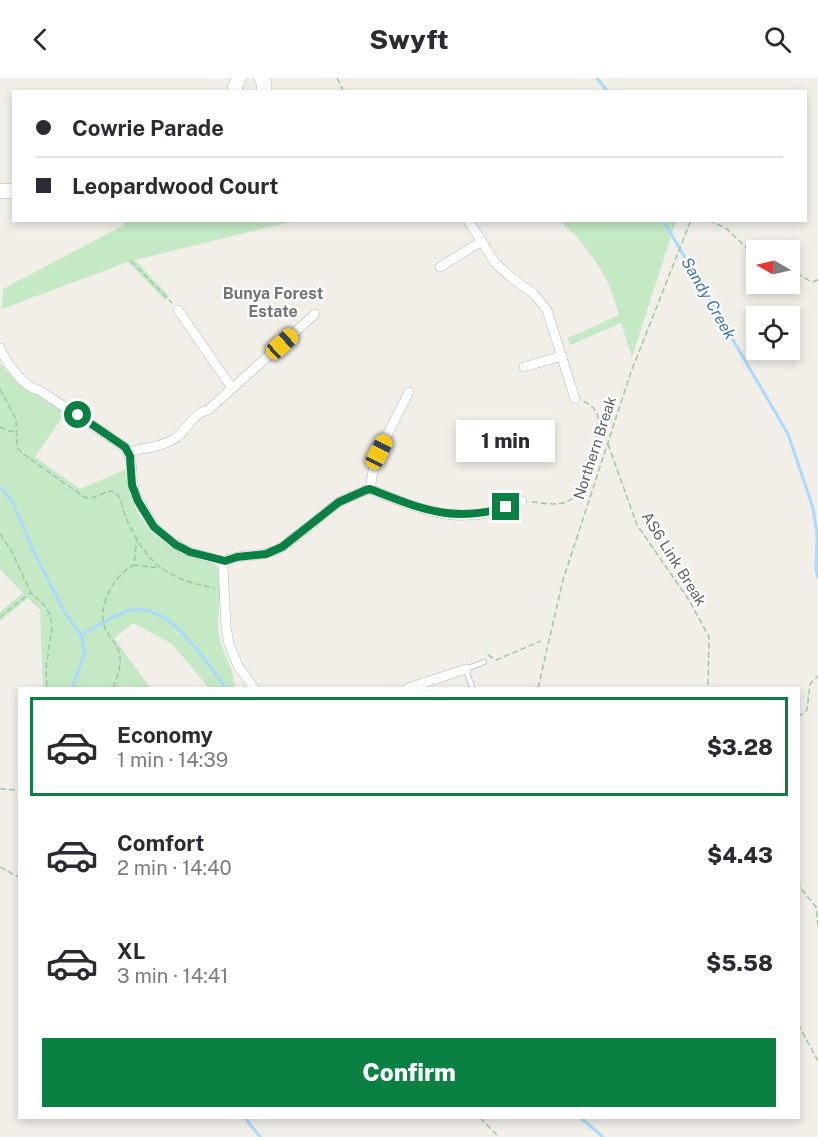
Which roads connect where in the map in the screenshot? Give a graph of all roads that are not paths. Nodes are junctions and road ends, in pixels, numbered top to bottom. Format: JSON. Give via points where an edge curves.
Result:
{"nodes":[{"id":1,"x":469,"y":222,"type":"edge"},
{"id":2,"x":482,"y":242,"type":"junction"},
{"id":3,"x":440,"y":267,"type":"dead end"},
{"id":4,"x":178,"y":310,"type":"road end"},
{"id":5,"x":315,"y":314,"type":"dead end"},
{"id":6,"x":0,"y":348,"type":"edge"},
{"id":7,"x":562,"y":356,"type":"junction"},
{"id":8,"x":524,"y":367,"type":"dead end"},
{"id":9,"x":232,"y":388,"type":"junction"},
{"id":10,"x":409,"y":392,"type":"dead end"},
{"id":11,"x":575,"y":399,"type":"road end"},
{"id":12,"x":128,"y":452,"type":"junction"},
{"id":13,"x":370,"y":489,"type":"junction"},
{"id":14,"x":522,"y":501,"type":"road end"},
{"id":15,"x":225,"y":561,"type":"junction"},
{"id":16,"x":484,"y":662,"type":"dead end"},
{"id":17,"x":466,"y":669,"type":"junction"},
{"id":18,"x":251,"y":687,"type":"edge"},
{"id":19,"x":411,"y":687,"type":"edge"},
{"id":20,"x":472,"y":687,"type":"dead end"}],
"edges":[{"from":1,"to":2,"type":"street"},
{"from":2,"to":3,"type":"street"},
{"from":2,"to":7,"type":"street","via":[[504,272],[543,304],[551,317]]},
{"from":4,"to":9,"type":"street"},
{"from":5,"to":9,"type":"street"},
{"from":6,"to":12,"type":"street","via":[[7,363],[33,390],[39,390],[121,442]]},
{"from":7,"to":8,"type":"street"},
{"from":7,"to":11,"type":"street"},
{"from":9,"to":12,"type":"street","via":[[200,422],[193,422],[170,441]]},
{"from":10,"to":13,"type":"street","via":[[375,459]]},
{"from":12,"to":15,"type":"street","via":[[134,492],[154,527],[183,549]]},
{"from":13,"to":14,"type":"street","via":[[422,509],[457,515],[489,512]]},
{"from":13,"to":15,"type":"street","via":[[346,497],[271,553]]},
{"from":15,"to":18,"type":"street","via":[[229,644]]},
{"from":16,"to":17,"type":"lane"},
{"from":17,"to":19,"type":"street"},
{"from":17,"to":20,"type":"lane"}]}
